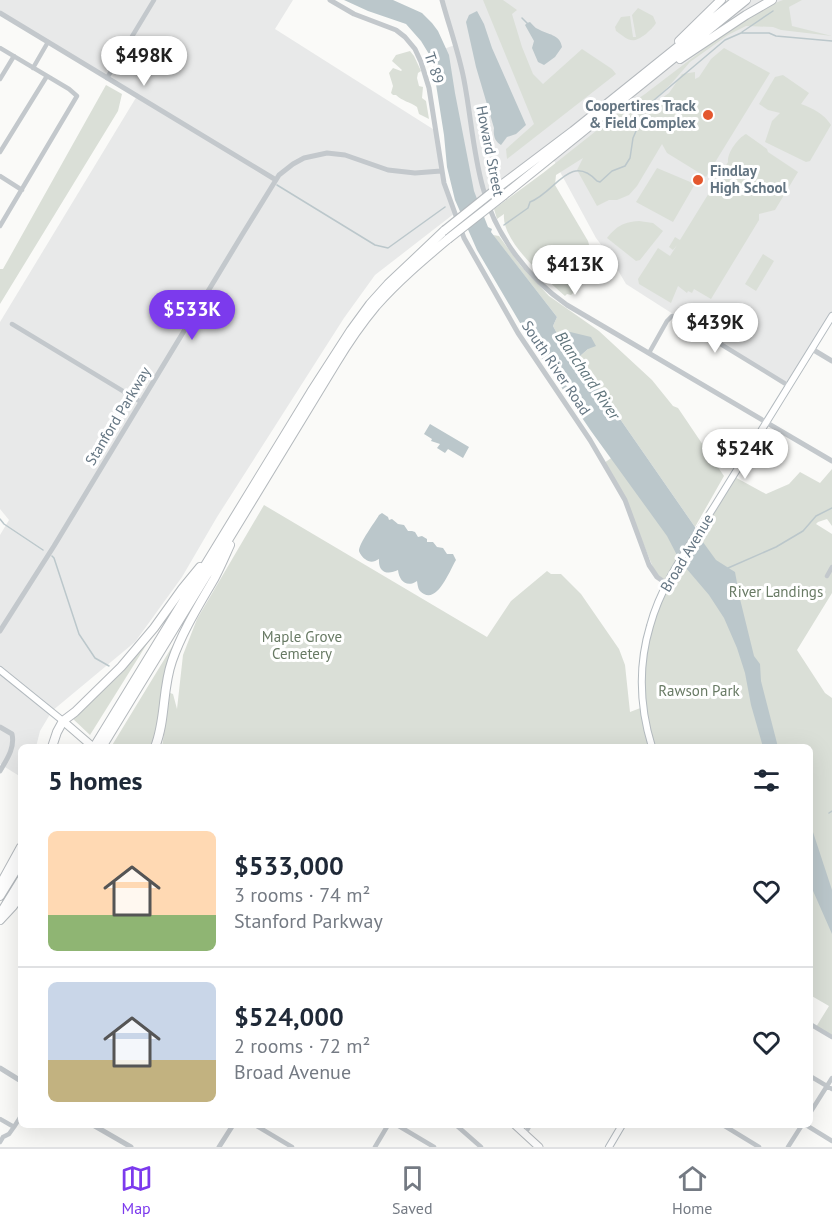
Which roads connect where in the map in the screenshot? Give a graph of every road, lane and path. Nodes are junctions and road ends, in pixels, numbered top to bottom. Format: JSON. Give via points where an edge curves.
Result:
{"nodes":[{"id":1,"x":154,"y":0,"type":"edge"},
{"id":2,"x":330,"y":0,"type":"edge"},
{"id":3,"x":442,"y":0,"type":"edge"},
{"id":4,"x":721,"y":0,"type":"edge"},
{"id":5,"x":736,"y":0,"type":"edge"},
{"id":6,"x":746,"y":0,"type":"edge"},
{"id":7,"x":772,"y":0,"type":"edge"},
{"id":8,"x":0,"y":14,"type":"edge"},
{"id":9,"x":48,"y":42,"type":"junction"},
{"id":10,"x":0,"y":48,"type":"edge"},
{"id":11,"x":14,"y":56,"type":"junction"},
{"id":12,"x":33,"y":68,"type":"junction"},
{"id":13,"x":647,"y":71,"type":"junction"},
{"id":14,"x":46,"y":76,"type":"junction"},
{"id":15,"x":107,"y":78,"type":"junction"},
{"id":16,"x":0,"y":79,"type":"edge"},
{"id":17,"x":634,"y":90,"type":"junction"},
{"id":18,"x":435,"y":123,"type":"joint"},
{"id":19,"x":0,"y":152,"type":"edge"},
{"id":20,"x":441,"y":171,"type":"junction"},
{"id":21,"x":0,"y":176,"type":"edge"},
{"id":22,"x":276,"y":180,"type":"junction"},
{"id":23,"x":22,"y":190,"type":"junction"},
{"id":24,"x":0,"y":226,"type":"edge"},
{"id":25,"x":832,"y":316,"type":"edge"},
{"id":26,"x":12,"y":324,"type":"dead end"},
{"id":27,"x":812,"y":349,"type":"junction"},
{"id":28,"x":649,"y":353,"type":"junction"},
{"id":29,"x":832,"y":360,"type":"edge"},
{"id":30,"x":789,"y":386,"type":"junction"},
{"id":31,"x":141,"y":402,"type":"junction"},
{"id":32,"x":767,"y":422,"type":"junction"},
{"id":33,"x":832,"y":461,"type":"edge"},
{"id":34,"x":244,"y":514,"type":"junction"},
{"id":35,"x":233,"y":519,"type":"junction"},
{"id":36,"x":832,"y":567,"type":"edge"},
{"id":37,"x":827,"y":576,"type":"dead end"},
{"id":38,"x":667,"y":584,"type":"junction"},
{"id":39,"x":0,"y":631,"type":"edge"},
{"id":40,"x":0,"y":670,"type":"edge"},
{"id":41,"x":63,"y":721,"type":"junction"},
{"id":42,"x":0,"y":727,"type":"edge"},
{"id":43,"x":53,"y":744,"type":"edge"},
{"id":44,"x":90,"y":744,"type":"edge"},
{"id":45,"x":96,"y":744,"type":"edge"},
{"id":46,"x":104,"y":744,"type":"edge"},
{"id":47,"x":156,"y":744,"type":"edge"},
{"id":48,"x":651,"y":744,"type":"edge"},
{"id":49,"x":0,"y":771,"type":"edge"},
{"id":50,"x":18,"y":852,"type":"edge"},
{"id":51,"x":18,"y":867,"type":"edge"},
{"id":52,"x":18,"y":884,"type":"edge"},
{"id":53,"x":0,"y":885,"type":"edge"},
{"id":54,"x":0,"y":896,"type":"edge"},
{"id":55,"x":18,"y":899,"type":"edge"},
{"id":56,"x":0,"y":914,"type":"edge"},
{"id":57,"x":0,"y":920,"type":"edge"},
{"id":58,"x":813,"y":1026,"type":"edge"},
{"id":59,"x":832,"y":1037,"type":"edge"},
{"id":60,"x":0,"y":1068,"type":"edge"},
{"id":61,"x":813,"y":1078,"type":"edge"},
{"id":62,"x":832,"y":1078,"type":"edge"},
{"id":63,"x":18,"y":1079,"type":"edge"},
{"id":64,"x":830,"y":1088,"type":"edge"},
{"id":65,"x":813,"y":1109,"type":"edge"},
{"id":66,"x":0,"y":1119,"type":"edge"},
{"id":67,"x":18,"y":1121,"type":"edge"},
{"id":68,"x":14,"y":1128,"type":"junction"},
{"id":69,"x":98,"y":1128,"type":"edge"},
{"id":70,"x":231,"y":1128,"type":"edge"},
{"id":71,"x":260,"y":1128,"type":"edge"},
{"id":72,"x":386,"y":1128,"type":"edge"},
{"id":73,"x":402,"y":1128,"type":"edge"},
{"id":74,"x":459,"y":1128,"type":"edge"},
{"id":75,"x":518,"y":1128,"type":"edge"},
{"id":76,"x":528,"y":1128,"type":"edge"},
{"id":77,"x":620,"y":1128,"type":"edge"},
{"id":78,"x":728,"y":1128,"type":"edge"},
{"id":79,"x":802,"y":1128,"type":"edge"},
{"id":80,"x":809,"y":1128,"type":"edge"},
{"id":81,"x":525,"y":1134,"type":"junction"},
{"id":82,"x":832,"y":1141,"type":"edge"},
{"id":83,"x":0,"y":1142,"type":"edge"},
{"id":84,"x":131,"y":1147,"type":"edge"},
{"id":85,"x":219,"y":1147,"type":"edge"},
{"id":86,"x":292,"y":1147,"type":"edge"},
{"id":87,"x":375,"y":1147,"type":"edge"},
{"id":88,"x":434,"y":1147,"type":"edge"},
{"id":89,"x":481,"y":1147,"type":"edge"},
{"id":90,"x":539,"y":1147,"type":"edge"},
{"id":91,"x":609,"y":1147,"type":"edge"},
{"id":92,"x":759,"y":1147,"type":"edge"},
{"id":93,"x":788,"y":1147,"type":"edge"}],
"edges":[{"from":1,"to":15,"type":"street"},
{"from":2,"to":18,"type":"street","name":"Tr 89","via":[[364,19],[396,30],[411,43],[422,62]]},
{"from":3,"to":28,"type":"street","name":"Howard Street","via":[[461,64],[483,191],[499,229],[538,281],[560,300]]},
{"from":4,"to":13,"type":"highway"},
{"from":5,"to":13,"type":"highway"},
{"from":6,"to":17,"type":"highway"},
{"from":7,"to":17,"type":"highway"},
{"from":8,"to":9,"type":"street"},
{"from":9,"to":12,"type":"street"},
{"from":9,"to":15,"type":"street"},
{"from":10,"to":11,"type":"street"},
{"from":11,"to":12,"type":"street"},
{"from":11,"to":16,"type":"street"},
{"from":12,"to":14,"type":"street"},
{"from":13,"to":35,"type":"highway","bridge":true,"via":[[445,230],[383,290],[356,322]]},
{"from":14,"to":19,"type":"street"},
{"from":14,"to":23,"type":"street","via":[[77,95],[76,100]]},
{"from":15,"to":22,"type":"street"},
{"from":17,"to":34,"type":"highway","bridge":true,"via":[[448,239],[375,308],[336,363]]},
{"from":18,"to":20,"type":"street","name":"South River Road"},
{"from":20,"to":22,"type":"street","name":"Stanford Parkway","via":[[388,170],[327,153],[298,160]]},
{"from":20,"to":38,"type":"street","name":"South River Road","via":[[469,249],[518,333],[614,480],[649,565]]},
{"from":21,"to":23,"type":"street"},
{"from":22,"to":31,"type":"street","name":"Stanford Parkway"},
{"from":23,"to":24,"type":"street"},
{"from":25,"to":27,"type":"main road","name":"Broad Avenue"},
{"from":26,"to":31,"type":"street"},
{"from":27,"to":29,"type":"street"},
{"from":27,"to":30,"type":"main road","name":"Broad Avenue"},
{"from":28,"to":30,"type":"street","via":[[672,316]]},
{"from":28,"to":32,"type":"street","name":"Howard Street"},
{"from":30,"to":32,"type":"main road","name":"Broad Avenue"},
{"from":31,"to":39,"type":"street","name":"Stanford Parkway"},
{"from":32,"to":33,"type":"street","name":"Howard Street"},
{"from":32,"to":38,"type":"main road","name":"Broad Avenue"},
{"from":34,"to":46,"type":"highway"},
{"from":34,"to":47,"type":"highway","via":[[172,661]]},
{"from":35,"to":41,"type":"highway","via":[[135,651]]},
{"from":35,"to":45,"type":"highway"},
{"from":36,"to":37,"type":"street"},
{"from":38,"to":48,"type":"main road","name":"Broad Avenue","via":[[651,620],[643,663],[643,707]]},
{"from":40,"to":41,"type":"main road"},
{"from":41,"to":43,"type":"highway"},
{"from":41,"to":44,"type":"highway"},
{"from":42,"to":49,"type":"street","via":[[12,734],[14,742]]},
{"from":50,"to":53,"type":"highway"},
{"from":51,"to":54,"type":"highway"},
{"from":52,"to":56,"type":"highway"},
{"from":55,"to":57,"type":"highway"},
{"from":58,"to":59,"type":"street"},
{"from":60,"to":63,"type":"street"},
{"from":61,"to":64,"type":"street"},
{"from":62,"to":64,"type":"street"},
{"from":64,"to":65,"type":"street"},
{"from":66,"to":68,"type":"street"},
{"from":67,"to":68,"type":"street"},
{"from":68,"to":83,"type":"street"},
{"from":69,"to":84,"type":"street"},
{"from":70,"to":85,"type":"street"},
{"from":71,"to":86,"type":"street"},
{"from":72,"to":87,"type":"street"},
{"from":73,"to":88,"type":"street"},
{"from":74,"to":89,"type":"street"},
{"from":75,"to":81,"type":"highway"},
{"from":76,"to":81,"type":"street"},
{"from":77,"to":91,"type":"main road"},
{"from":78,"to":92,"type":"street"},
{"from":79,"to":93,"type":"street"},
{"from":80,"to":82,"type":"street"},
{"from":81,"to":90,"type":"highway"}]}
